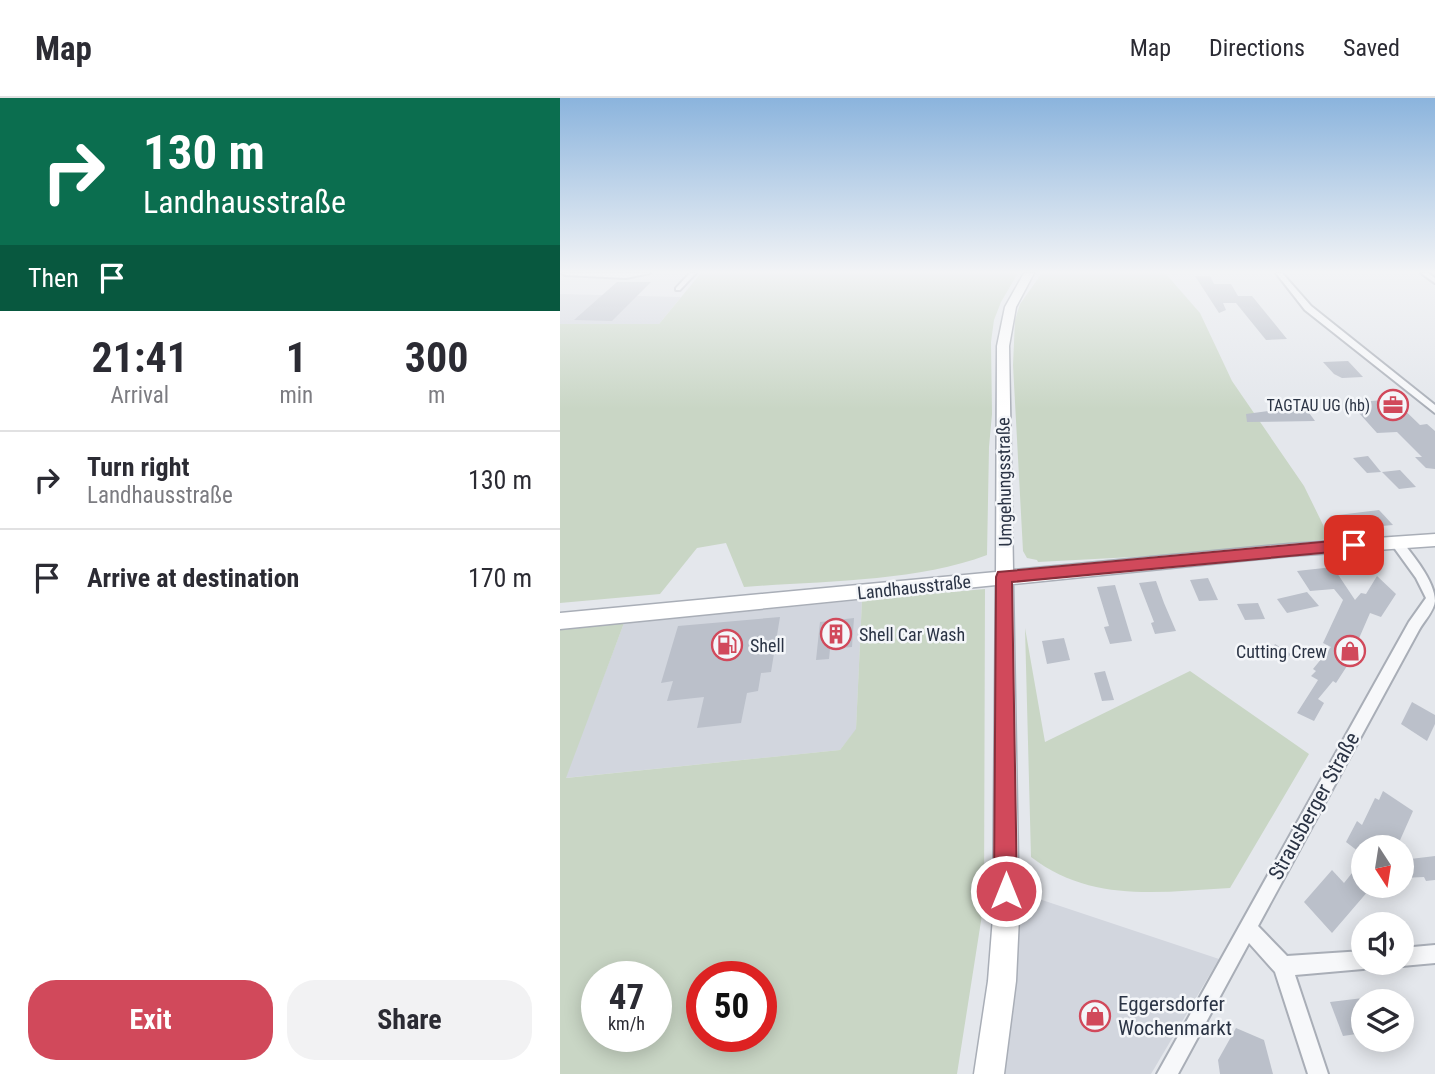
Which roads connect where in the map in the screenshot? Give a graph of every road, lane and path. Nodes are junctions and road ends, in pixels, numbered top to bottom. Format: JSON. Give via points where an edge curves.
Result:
{"nodes":[{"id":1,"x":1006,"y":319,"type":"edge"},
{"id":2,"x":1322,"y":319,"type":"edge"},
{"id":3,"x":1435,"y":410,"type":"edge"},
{"id":4,"x":1435,"y":540,"type":"edge"},
{"id":5,"x":1396,"y":542,"type":"junction"},
{"id":6,"x":1004,"y":577,"type":"junction"},
{"id":7,"x":560,"y":621,"type":"edge"},
{"id":8,"x":1248,"y":928,"type":"junction"},
{"id":9,"x":1435,"y":954,"type":"edge"},
{"id":10,"x":1414,"y":956,"type":"edge"},
{"id":11,"x":1351,"y":961,"type":"edge"},
{"id":12,"x":1283,"y":966,"type":"junction"},
{"id":13,"x":989,"y":1074,"type":"edge"},
{"id":14,"x":1167,"y":1074,"type":"edge"},
{"id":15,"x":1318,"y":1074,"type":"edge"}],
"edges":[{"from":1,"to":6,"type":"main road","name":"Umgehungsstraße"},
{"from":2,"to":3,"type":"street"},
{"from":4,"to":5,"type":"main road","name":"Landhausstraße"},
{"from":5,"to":6,"type":"main road","name":"Landhausstraße"},
{"from":5,"to":8,"type":"street","name":"Strausberger Straße","via":[[1432,598]]},
{"from":6,"to":7,"type":"main road","name":"Landhausstraße"},
{"from":6,"to":13,"type":"main road","name":"Umgehungsstraße","via":[[1006,917]]},
{"from":8,"to":12,"type":"street"},
{"from":8,"to":14,"type":"street","name":"Strausberger Straße"},
{"from":9,"to":10,"type":"street"},
{"from":11,"to":12,"type":"street"},
{"from":12,"to":15,"type":"street"}]}
